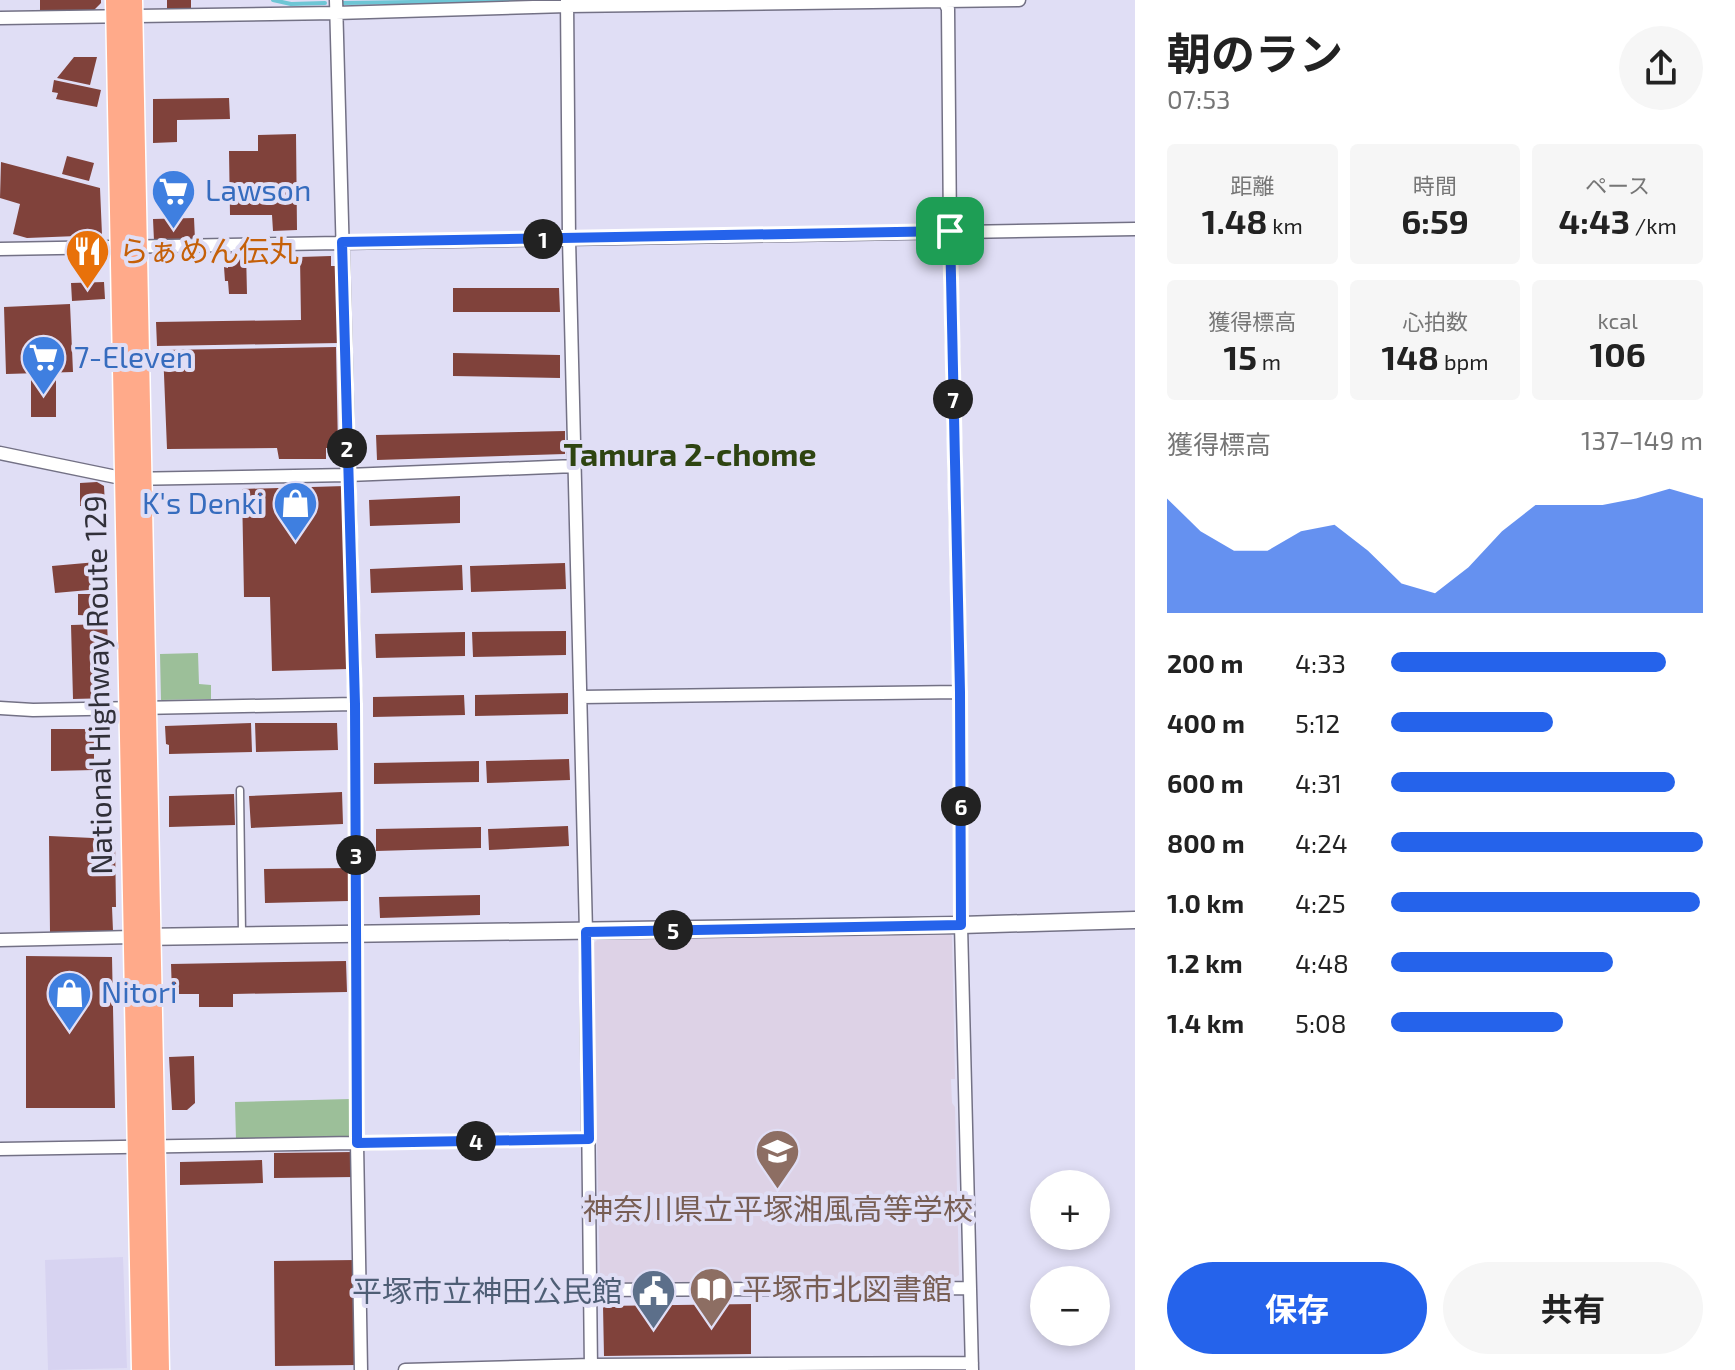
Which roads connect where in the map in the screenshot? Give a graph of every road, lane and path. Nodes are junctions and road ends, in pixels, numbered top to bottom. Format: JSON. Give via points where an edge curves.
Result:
{"nodes":[{"id":1,"x":944,"y":0,"type":"edge"},
{"id":2,"x":1019,"y":0,"type":"edge"},
{"id":3,"x":567,"y":3,"type":"edge"},
{"id":4,"x":336,"y":6,"type":"edge"},
{"id":5,"x":124,"y":8,"type":"edge"},
{"id":6,"x":0,"y":18,"type":"edge"},
{"id":7,"x":1135,"y":229,"type":"edge"},
{"id":8,"x":950,"y":231,"type":"junction"},
{"id":9,"x":569,"y":239,"type":"junction"},
{"id":10,"x":342,"y":242,"type":"junction"},
{"id":11,"x":130,"y":246,"type":"junction"},
{"id":12,"x":0,"y":249,"type":"edge"},
{"id":13,"x":0,"y":453,"type":"edge"},
{"id":14,"x":575,"y":466,"type":"junction"},
{"id":15,"x":348,"y":475,"type":"junction"},
{"id":16,"x":134,"y":479,"type":"junction"},
{"id":17,"x":960,"y":692,"type":"junction"},
{"id":18,"x":581,"y":697,"type":"junction"},
{"id":19,"x":355,"y":704,"type":"junction"},
{"id":20,"x":137,"y":707,"type":"junction"},
{"id":21,"x":0,"y":708,"type":"edge"},
{"id":22,"x":240,"y":790,"type":"dead end"},
{"id":23,"x":1135,"y":920,"type":"edge"},
{"id":24,"x":961,"y":925,"type":"junction"},
{"id":25,"x":586,"y":932,"type":"junction"},
{"id":26,"x":357,"y":935,"type":"junction"},
{"id":27,"x":242,"y":936,"type":"junction"},
{"id":28,"x":142,"y":937,"type":"junction"},
{"id":29,"x":0,"y":940,"type":"edge"},
{"id":30,"x":589,"y":1139,"type":"junction"},
{"id":31,"x":357,"y":1143,"type":"junction"},
{"id":32,"x":146,"y":1146,"type":"junction"},
{"id":33,"x":0,"y":1149,"type":"edge"},
{"id":34,"x":970,"y":1288,"type":"junction"},
{"id":35,"x":590,"y":1290,"type":"junction"},
{"id":36,"x":972,"y":1367,"type":"edge"},
{"id":37,"x":591,"y":1368,"type":"edge"},
{"id":38,"x":142,"y":1370,"type":"edge"},
{"id":39,"x":159,"y":1370,"type":"edge"},
{"id":40,"x":361,"y":1370,"type":"edge"},
{"id":41,"x":405,"y":1370,"type":"edge"}],
"edges":[{"from":1,"to":2,"type":"street"},
{"from":1,"to":3,"type":"street"},
{"from":1,"to":8,"type":"street"},
{"from":3,"to":4,"type":"street"},
{"from":3,"to":9,"type":"street"},
{"from":4,"to":5,"type":"street"},
{"from":4,"to":10,"type":"street"},
{"from":5,"to":6,"type":"street"},
{"from":5,"to":11,"type":"highway","name":"National Highway Route 129"},
{"from":7,"to":8,"type":"street"},
{"from":8,"to":9,"type":"street"},
{"from":8,"to":17,"type":"street"},
{"from":9,"to":10,"type":"street"},
{"from":9,"to":14,"type":"street"},
{"from":10,"to":11,"type":"street"},
{"from":10,"to":15,"type":"street"},
{"from":11,"to":12,"type":"street"},
{"from":11,"to":16,"type":"highway","name":"National Highway Route 129"},
{"from":13,"to":16,"type":"street"},
{"from":14,"to":15,"type":"street"},
{"from":14,"to":18,"type":"street"},
{"from":15,"to":16,"type":"street"},
{"from":15,"to":19,"type":"street"},
{"from":16,"to":20,"type":"highway","name":"National Highway Route 129"},
{"from":17,"to":18,"type":"street"},
{"from":17,"to":24,"type":"street"},
{"from":18,"to":25,"type":"street"},
{"from":19,"to":20,"type":"street"},
{"from":19,"to":26,"type":"street"},
{"from":20,"to":21,"type":"street"},
{"from":20,"to":28,"type":"highway","name":"National Highway Route 129"},
{"from":22,"to":27,"type":"lane"},
{"from":23,"to":24,"type":"street"},
{"from":24,"to":25,"type":"street"},
{"from":24,"to":34,"type":"street"},
{"from":25,"to":26,"type":"street"},
{"from":25,"to":30,"type":"street"},
{"from":26,"to":27,"type":"street"},
{"from":26,"to":31,"type":"street"},
{"from":27,"to":28,"type":"street"},
{"from":28,"to":29,"type":"street"},
{"from":28,"to":32,"type":"highway","name":"National Highway Route 129"},
{"from":30,"to":31,"type":"street"},
{"from":30,"to":35,"type":"street"},
{"from":31,"to":32,"type":"street"},
{"from":31,"to":40,"type":"street"},
{"from":32,"to":33,"type":"street"},
{"from":32,"to":38,"type":"highway","name":"National Highway Route 129"},
{"from":32,"to":39,"type":"highway","name":"National Highway Route 129"},
{"from":34,"to":35,"type":"street"},
{"from":34,"to":36,"type":"street"},
{"from":35,"to":37,"type":"street"},
{"from":36,"to":37,"type":"street"},
{"from":37,"to":41,"type":"street"}]}
